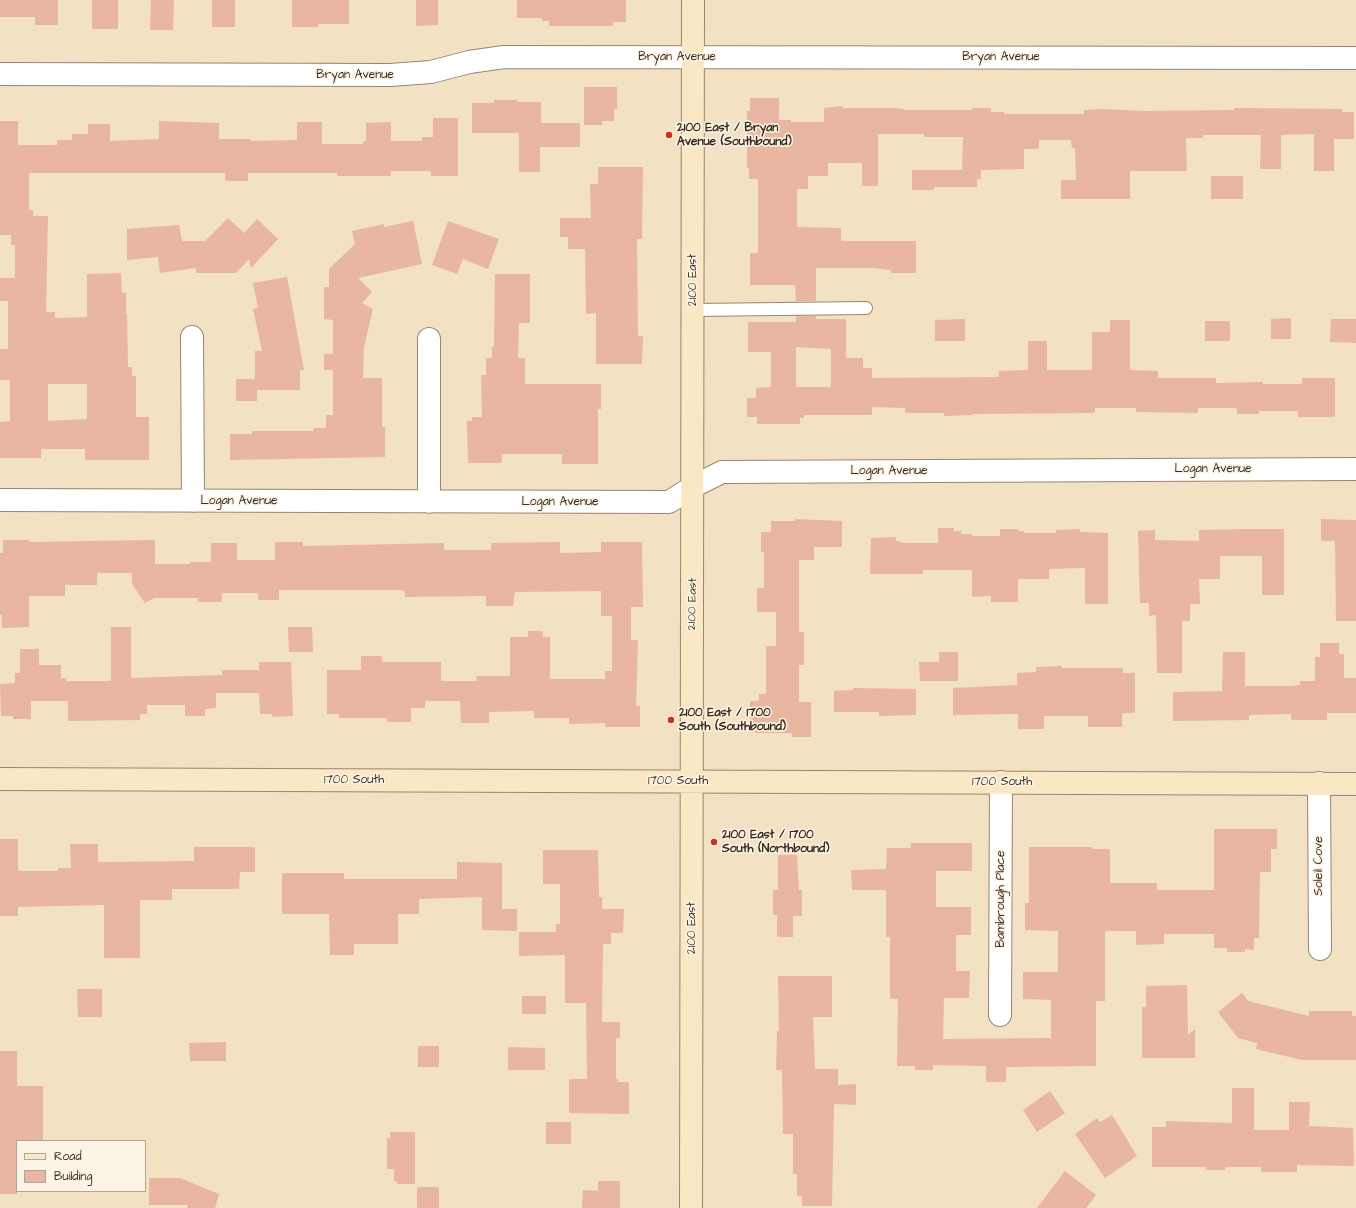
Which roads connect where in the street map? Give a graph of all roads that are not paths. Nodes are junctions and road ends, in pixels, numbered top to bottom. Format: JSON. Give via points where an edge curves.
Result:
{"nodes":[{"id":1,"x":693,"y":0,"type":"edge"},
{"id":2,"x":693,"y":57,"type":"junction"},
{"id":3,"x":1356,"y":58,"type":"edge"},
{"id":4,"x":0,"y":74,"type":"edge"},
{"id":5,"x":866,"y":308,"type":"dead end"},
{"id":6,"x":693,"y":310,"type":"junction"},
{"id":7,"x":192,"y":337,"type":"dead end"},
{"id":8,"x":429,"y":339,"type":"dead end"},
{"id":9,"x":1356,"y":469,"type":"edge"},
{"id":10,"x":694,"y":486,"type":"junction"},
{"id":11,"x":0,"y":500,"type":"edge"},
{"id":12,"x":193,"y":501,"type":"junction"},
{"id":13,"x":429,"y":502,"type":"junction"},
{"id":14,"x":0,"y":779,"type":"edge"},
{"id":15,"x":691,"y":781,"type":"junction"},
{"id":16,"x":1001,"y":782,"type":"junction"},
{"id":17,"x":1319,"y":784,"type":"junction"},
{"id":18,"x":1356,"y":784,"type":"edge"},
{"id":19,"x":1320,"y":949,"type":"dead end"},
{"id":20,"x":1000,"y":1015,"type":"dead end"},
{"id":21,"x":691,"y":1208,"type":"edge"}],
"edges":[{"from":1,"to":2,"type":"street","name":"2100 East"},
{"from":2,"to":3,"type":"street","name":"Bryan Avenue"},
{"from":2,"to":4,"type":"street","name":"Bryan Avenue","via":[[504,57],[469,62],[431,72],[390,75]]},
{"from":2,"to":6,"type":"street","name":"2100 East"},
{"from":5,"to":6,"type":"lane"},
{"from":6,"to":10,"type":"street","name":"2100 East"},
{"from":7,"to":12,"type":"street","name":"Logan Avenue"},
{"from":8,"to":13,"type":"street"},
{"from":9,"to":10,"type":"street","name":"Logan Avenue","via":[[722,472]]},
{"from":10,"to":13,"type":"street","name":"Logan Avenue","via":[[669,502]]},
{"from":10,"to":15,"type":"street","name":"2100 East"},
{"from":11,"to":12,"type":"street","name":"Logan Avenue"},
{"from":12,"to":13,"type":"street","name":"Logan Avenue"},
{"from":14,"to":15,"type":"street","name":"1700 South"},
{"from":15,"to":16,"type":"street","name":"1700 South"},
{"from":15,"to":21,"type":"street","name":"2100 East"},
{"from":16,"to":17,"type":"street","name":"1700 South"},
{"from":16,"to":20,"type":"street","name":"Bambrough Place"},
{"from":17,"to":18,"type":"street","name":"1700 South"},
{"from":17,"to":19,"type":"street","name":"Soleil Cove"}]}
